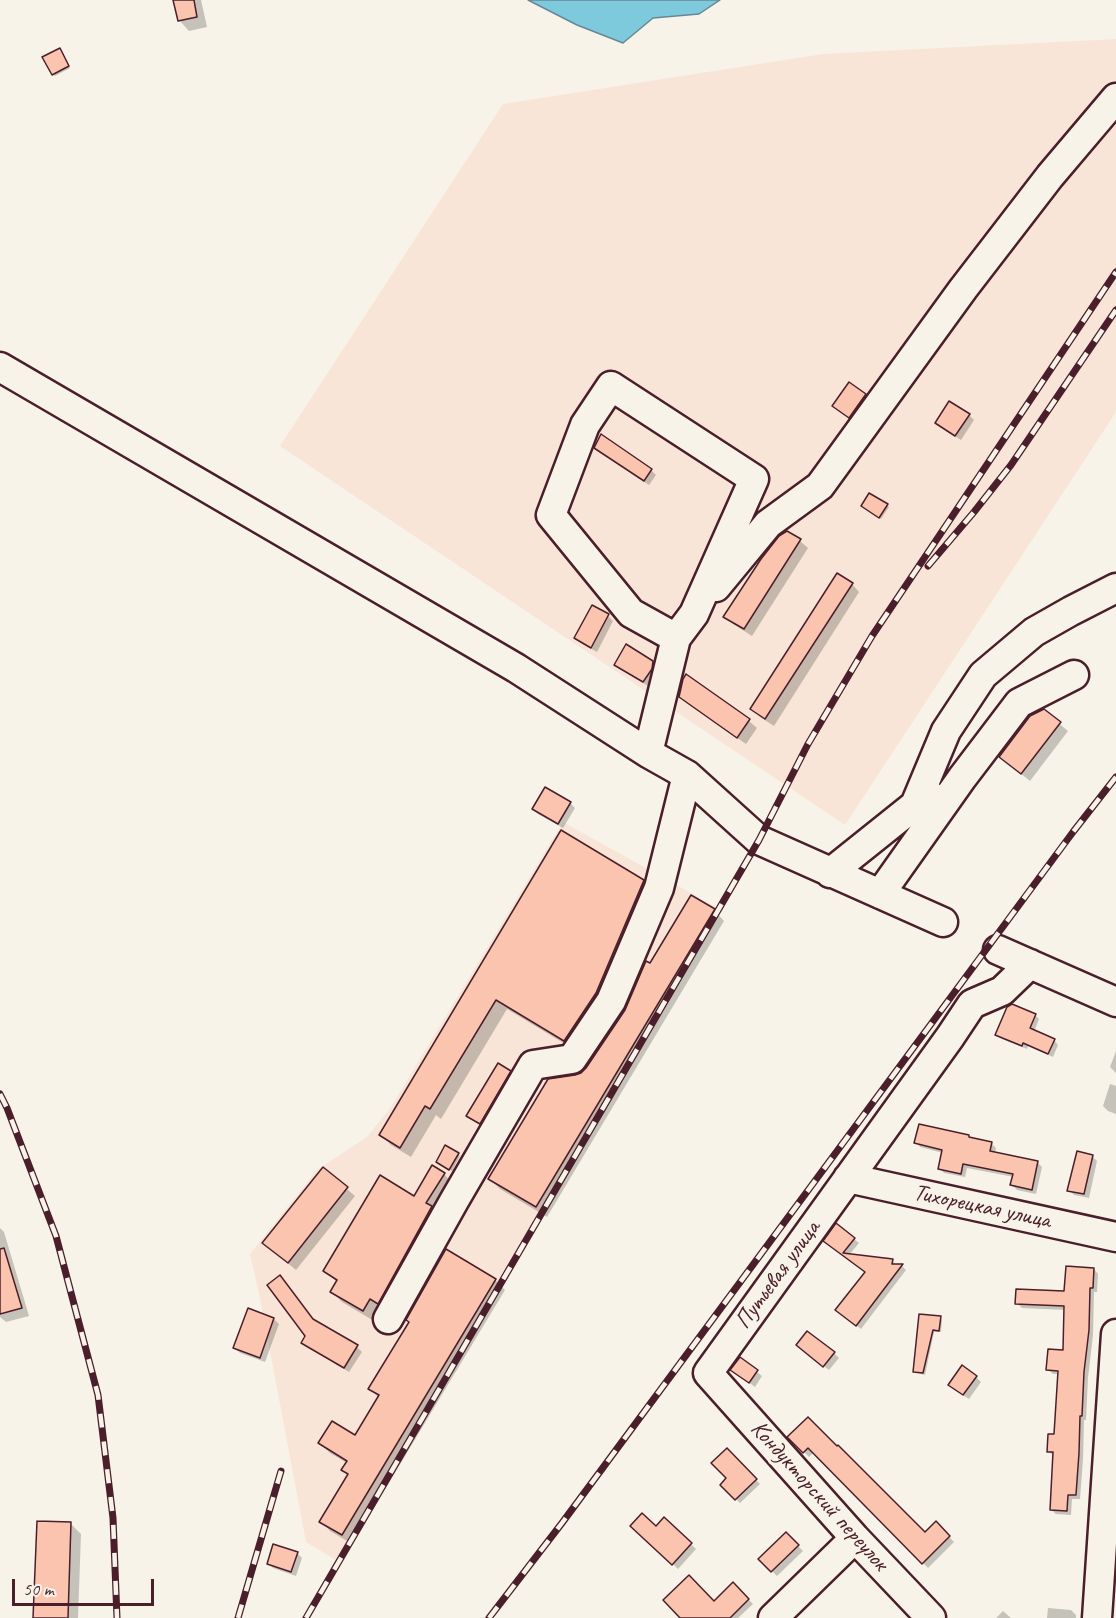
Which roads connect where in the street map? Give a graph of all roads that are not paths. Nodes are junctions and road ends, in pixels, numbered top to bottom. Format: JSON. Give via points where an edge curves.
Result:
{"nodes":[{"id":1,"x":1116,"y":98,"type":"edge"},
{"id":2,"x":0,"y":367,"type":"edge"},
{"id":3,"x":1116,"y":588,"type":"edge"},
{"id":4,"x":693,"y":614,"type":"junction"},
{"id":5,"x":676,"y":638,"type":"junction"},
{"id":6,"x":1074,"y":675,"type":"dead end"},
{"id":7,"x":648,"y":753,"type":"junction"},
{"id":8,"x":687,"y":775,"type":"junction"},
{"id":9,"x":962,"y":778,"type":"junction"},
{"id":10,"x":915,"y":805,"type":"junction"},
{"id":11,"x":830,"y":873,"type":"junction"},
{"id":12,"x":880,"y":894,"type":"junction"},
{"id":13,"x":943,"y":922,"type":"dead end"},
{"id":14,"x":998,"y":950,"type":"dead end"},
{"id":15,"x":1030,"y":964,"type":"junction"},
{"id":16,"x":1116,"y":1002,"type":"edge"},
{"id":17,"x":848,"y":1178,"type":"junction"},
{"id":18,"x":1116,"y":1237,"type":"edge"},
{"id":19,"x":388,"y":1319,"type":"dead end"},
{"id":20,"x":1116,"y":1334,"type":"edge"},
{"id":21,"x":708,"y":1373,"type":"joint"},
{"id":22,"x":855,"y":1538,"type":"junction"},
{"id":23,"x":773,"y":1618,"type":"edge"},
{"id":24,"x":931,"y":1618,"type":"edge"},
{"id":25,"x":1097,"y":1618,"type":"edge"}],
"edges":[{"from":1,"to":4,"type":"street","via":[[963,289],[820,486],[768,524]]},
{"from":2,"to":7,"type":"street","via":[[516,668]]},
{"from":3,"to":10,"type":"street","via":[[1034,632],[983,675],[945,730]]},
{"from":4,"to":5,"type":"street"},
{"from":4,"to":5,"type":"street","via":[[754,479],[611,386],[585,424],[551,515],[631,613]]},
{"from":5,"to":7,"type":"street"},
{"from":6,"to":9,"type":"street","via":[[1019,703]]},
{"from":7,"to":8,"type":"street"},
{"from":8,"to":11,"type":"street","via":[[759,840]]},
{"from":8,"to":19,"type":"street","via":[[659,888],[611,1001],[572,1059],[533,1065]]},
{"from":9,"to":10,"type":"street"},
{"from":9,"to":12,"type":"street"},
{"from":10,"to":11,"type":"street"},
{"from":11,"to":12,"type":"street"},
{"from":12,"to":13,"type":"street"},
{"from":14,"to":15,"type":"street"},
{"from":15,"to":16,"type":"street"},
{"from":15,"to":17,"type":"street","name":"Путьевая улица","via":[[1002,991],[972,1004]]},
{"from":17,"to":18,"type":"street","name":"Тихорецкая улица"},
{"from":17,"to":21,"type":"street","name":"Путьевая улица"},
{"from":20,"to":25,"type":"street"},
{"from":21,"to":22,"type":"street","name":"Кондукторский переулок"},
{"from":22,"to":23,"type":"street"},
{"from":22,"to":24,"type":"street","name":"Кондукторский переулок"}]}
